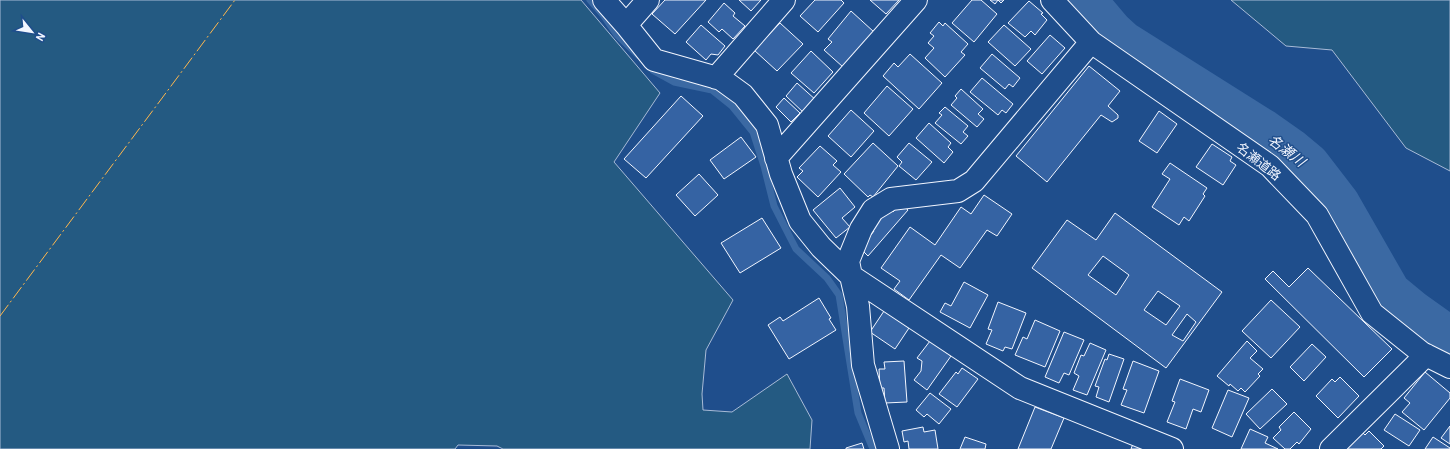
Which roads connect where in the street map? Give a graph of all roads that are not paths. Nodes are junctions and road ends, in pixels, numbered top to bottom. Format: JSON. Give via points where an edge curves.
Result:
{"nodes":[{"id":1,"x":604,"y":0,"type":"edge"},
{"id":2,"x":648,"y":0,"type":"edge"},
{"id":3,"x":784,"y":0,"type":"edge"},
{"id":4,"x":916,"y":0,"type":"edge"},
{"id":5,"x":1052,"y":0,"type":"edge"},
{"id":6,"x":626,"y":25,"type":"junction"},
{"id":7,"x":1092,"y":42,"type":"junction"},
{"id":8,"x":716,"y":78,"type":"junction"},
{"id":9,"x":776,"y":158,"type":"junction"},
{"id":10,"x":851,"y":276,"type":"junction"},
{"id":11,"x":1426,"y":355,"type":"junction"},
{"id":12,"x":1450,"y":368,"type":"edge"},
{"id":13,"x":888,"y":449,"type":"edge"},
{"id":14,"x":1172,"y":449,"type":"edge"},
{"id":15,"x":1331,"y":449,"type":"edge"}],
"edges":[{"from":1,"to":6,"type":"street"},
{"from":2,"to":6,"type":"street"},
{"from":3,"to":8,"type":"street"},
{"from":4,"to":9,"type":"street"},
{"from":5,"to":7,"type":"street","name":"名瀬道路"},
{"from":6,"to":8,"type":"street","via":[[654,60]]},
{"from":7,"to":10,"type":"street","via":[[974,181],[958,191],[891,198],[874,210],[861,229],[848,261]]},
{"from":7,"to":11,"type":"street","name":"名瀬道路","via":[[1270,166],[1318,215],[1372,313]]},
{"from":8,"to":9,"type":"street","via":[[744,95],[767,125]]},
{"from":9,"to":10,"type":"street","via":[[800,221],[821,247]]},
{"from":10,"to":13,"type":"street","via":[[858,306],[863,365]]},
{"from":10,"to":14,"type":"street","via":[[1020,388]]},
{"from":11,"to":12,"type":"street","name":"名瀬道路"},
{"from":11,"to":15,"type":"street"}]}
